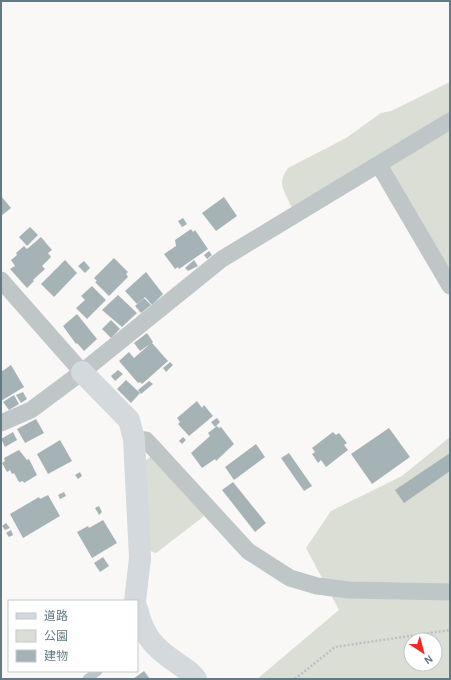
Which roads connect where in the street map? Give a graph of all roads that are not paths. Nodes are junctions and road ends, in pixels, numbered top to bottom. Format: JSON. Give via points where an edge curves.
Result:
{"nodes":[{"id":1,"x":450,"y":121,"type":"edge"},
{"id":2,"x":379,"y":165,"type":"junction"},
{"id":3,"x":1,"y":280,"type":"edge"},
{"id":4,"x":450,"y":286,"type":"edge"},
{"id":5,"x":82,"y":372,"type":"junction"},
{"id":6,"x":1,"y":423,"type":"edge"},
{"id":7,"x":134,"y":439,"type":"junction"},
{"id":8,"x":450,"y":592,"type":"edge"},
{"id":9,"x":135,"y":600,"type":"edge"},
{"id":10,"x":138,"y":612,"type":"edge"},
{"id":11,"x":97,"y":672,"type":"edge"},
{"id":12,"x":87,"y":679,"type":"edge"},
{"id":13,"x":196,"y":679,"type":"edge"}],
"edges":[{"from":1,"to":2,"type":"street"},
{"from":2,"to":4,"type":"street"},
{"from":2,"to":5,"type":"street","via":[[222,259]]},
{"from":3,"to":5,"type":"street"},
{"from":5,"to":6,"type":"street","via":[[31,410]]},
{"from":5,"to":7,"type":"street","via":[[129,420]]},
{"from":7,"to":8,"type":"street","via":[[146,440],[248,551],[290,578],[317,586],[349,590]]},
{"from":7,"to":9,"type":"street","via":[[140,558]]},
{"from":10,"to":13,"type":"street","via":[[144,637],[190,671]]},
{"from":11,"to":12,"type":"lane"}]}
